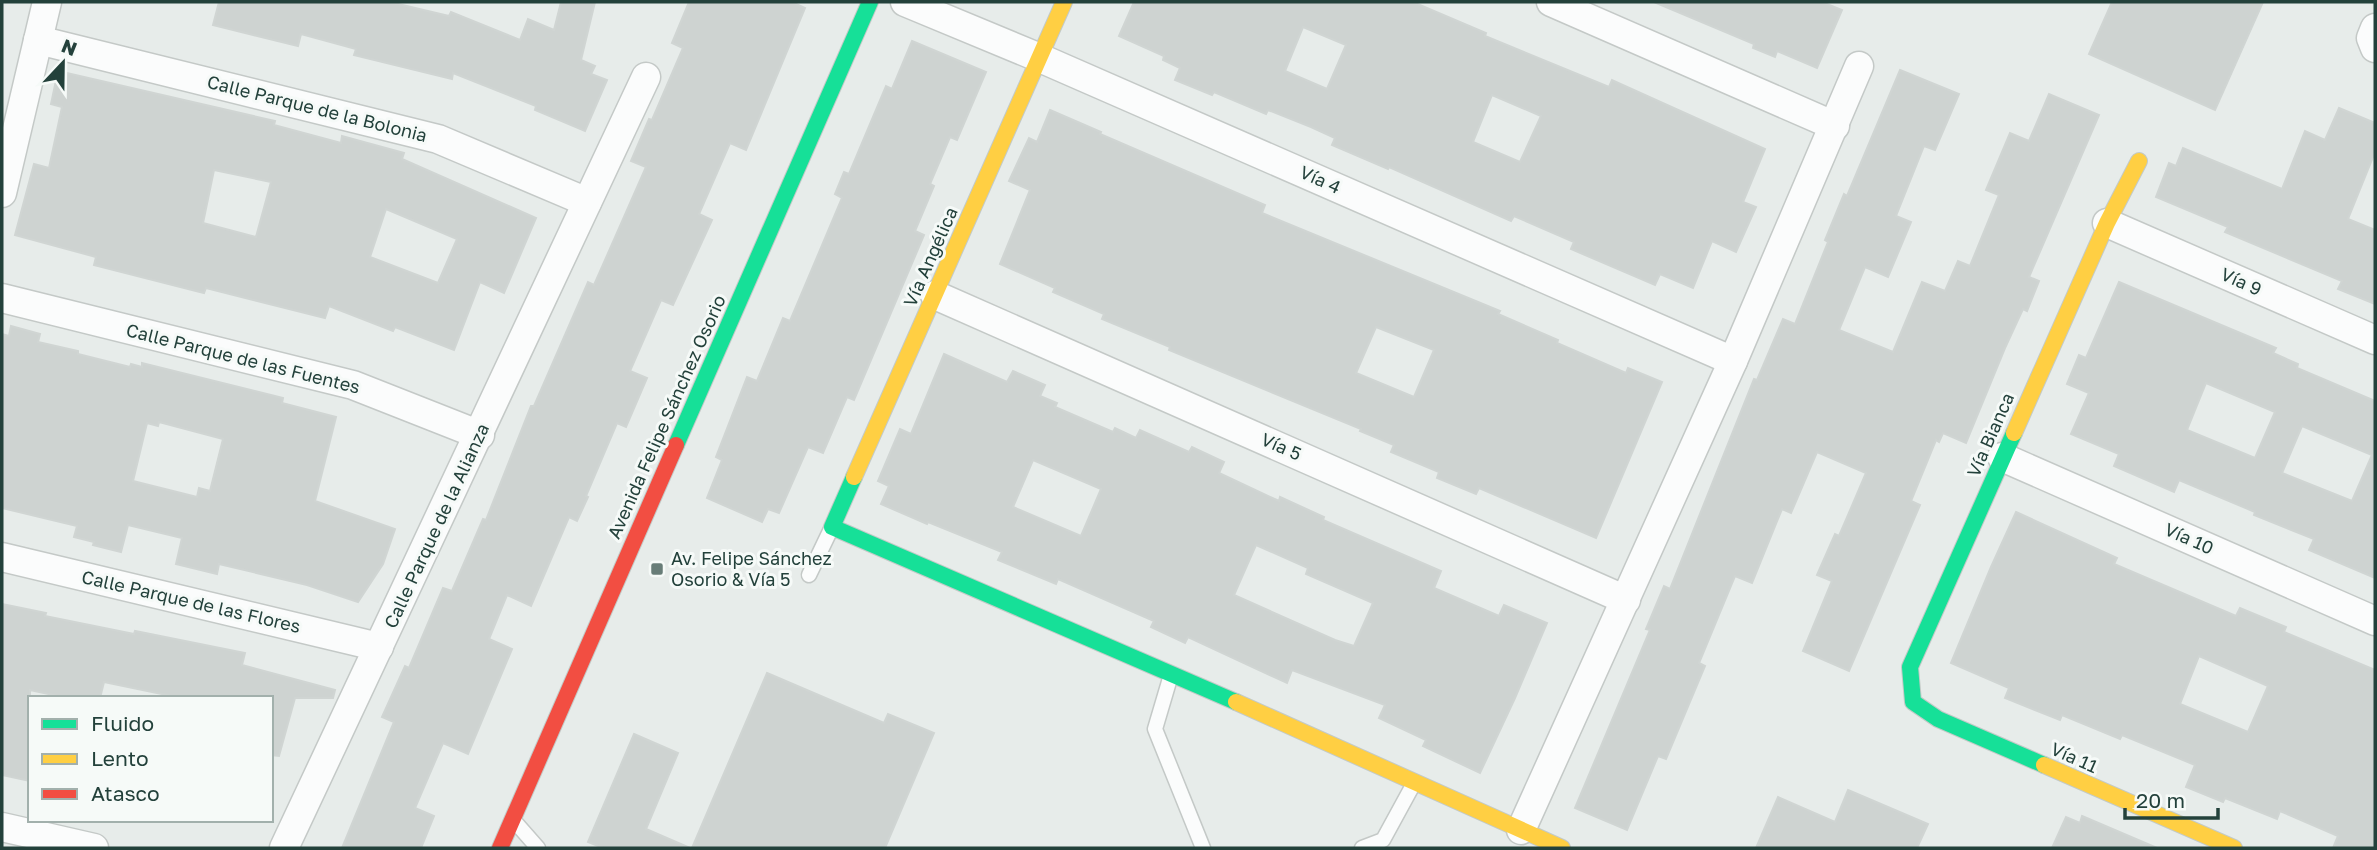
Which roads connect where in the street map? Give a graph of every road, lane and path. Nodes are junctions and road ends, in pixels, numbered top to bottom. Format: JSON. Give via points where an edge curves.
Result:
{"nodes":[{"id":1,"x":47,"y":2,"type":"edge"},
{"id":2,"x":870,"y":2,"type":"edge"},
{"id":3,"x":905,"y":2,"type":"edge"},
{"id":4,"x":1064,"y":2,"type":"edge"},
{"id":5,"x":1551,"y":2,"type":"edge"},
{"id":6,"x":2375,"y":28,"type":"edge"},
{"id":7,"x":38,"y":40,"type":"junction"},
{"id":8,"x":2375,"y":48,"type":"edge"},
{"id":9,"x":1040,"y":58,"type":"junction"},
{"id":10,"x":1859,"y":66,"type":"dead end"},
{"id":11,"x":646,"y":77,"type":"dead end"},
{"id":12,"x":1835,"y":126,"type":"junction"},
{"id":13,"x":2139,"y":161,"type":"dead end"},
{"id":14,"x":2,"y":193,"type":"edge"},
{"id":15,"x":587,"y":202,"type":"junction"},
{"id":16,"x":2107,"y":223,"type":"junction"},
{"id":17,"x":935,"y":295,"type":"junction"},
{"id":18,"x":2,"y":298,"type":"edge"},
{"id":19,"x":2375,"y":341,"type":"edge"},
{"id":20,"x":1733,"y":361,"type":"junction"},
{"id":21,"x":480,"y":435,"type":"junction"},
{"id":22,"x":2002,"y":457,"type":"junction"},
{"id":23,"x":832,"y":527,"type":"junction"},
{"id":24,"x":2,"y":557,"type":"edge"},
{"id":25,"x":809,"y":575,"type":"dead end"},
{"id":26,"x":1626,"y":600,"type":"junction"},
{"id":27,"x":2375,"y":621,"type":"edge"},
{"id":28,"x":379,"y":647,"type":"junction"},
{"id":29,"x":1171,"y":673,"type":"junction"},
{"id":30,"x":1938,"y":719,"type":"joint"},
{"id":31,"x":1415,"y":782,"type":"junction"},
{"id":32,"x":513,"y":819,"type":"junction"},
{"id":33,"x":2,"y":827,"type":"edge"},
{"id":34,"x":1521,"y":830,"type":"junction"},
{"id":35,"x":94,"y":848,"type":"edge"},
{"id":36,"x":284,"y":848,"type":"edge"},
{"id":37,"x":500,"y":848,"type":"edge"},
{"id":38,"x":538,"y":848,"type":"edge"},
{"id":39,"x":1203,"y":848,"type":"edge"},
{"id":40,"x":1362,"y":848,"type":"edge"},
{"id":41,"x":1562,"y":848,"type":"edge"},
{"id":42,"x":2234,"y":848,"type":"edge"}],
"edges":[{"from":1,"to":7,"type":"street"},
{"from":2,"to":32,"type":"street","name":"Avenida Felipe Sánchez Osorio"},
{"from":3,"to":9,"type":"street","name":"Vía 4"},
{"from":4,"to":9,"type":"street","name":"Vía Angélica"},
{"from":5,"to":12,"type":"street"},
{"from":6,"to":8,"type":"street","via":[[2371,38]]},
{"from":7,"to":14,"type":"street"},
{"from":7,"to":15,"type":"street","name":"Calle Parque de la Bolonia","via":[[438,139]]},
{"from":9,"to":17,"type":"street","name":"Vía Angélica"},
{"from":9,"to":20,"type":"street","name":"Vía 4"},
{"from":10,"to":12,"type":"street"},
{"from":11,"to":15,"type":"street","name":"Calle Parque de la Alianza"},
{"from":12,"to":20,"type":"street"},
{"from":13,"to":16,"type":"street","name":"Vía Bianca"},
{"from":15,"to":21,"type":"street","name":"Calle Parque de la Alianza"},
{"from":16,"to":19,"type":"street","name":"Vía 9"},
{"from":16,"to":22,"type":"street","name":"Vía Bianca"},
{"from":17,"to":23,"type":"street","name":"Vía Angélica"},
{"from":17,"to":26,"type":"street","name":"Vía 5"},
{"from":18,"to":21,"type":"street","name":"Calle Parque de las Fuentes","via":[[353,385]]},
{"from":20,"to":26,"type":"street"},
{"from":21,"to":28,"type":"street","name":"Calle Parque de la Alianza"},
{"from":22,"to":27,"type":"street","name":"Vía 10"},
{"from":22,"to":30,"type":"street","name":"Vía Bianca","via":[[1910,667],[1913,702]]},
{"from":23,"to":25,"type":"lane"},
{"from":23,"to":29,"type":"street"},
{"from":24,"to":28,"type":"street","name":"Calle Parque de las Flores"},
{"from":26,"to":34,"type":"street"},
{"from":28,"to":36,"type":"street","name":"Calle Parque de la Alianza"},
{"from":29,"to":31,"type":"street"},
{"from":29,"to":39,"type":"lane","via":[[1155,729]]},
{"from":30,"to":42,"type":"street","name":"Vía 11"},
{"from":31,"to":34,"type":"street"},
{"from":31,"to":40,"type":"lane","via":[[1383,840]]},
{"from":32,"to":37,"type":"street","name":"Avenida Felipe Sánchez Osorio"},
{"from":32,"to":38,"type":"lane"},
{"from":33,"to":35,"type":"street"},
{"from":34,"to":41,"type":"street"}]}
